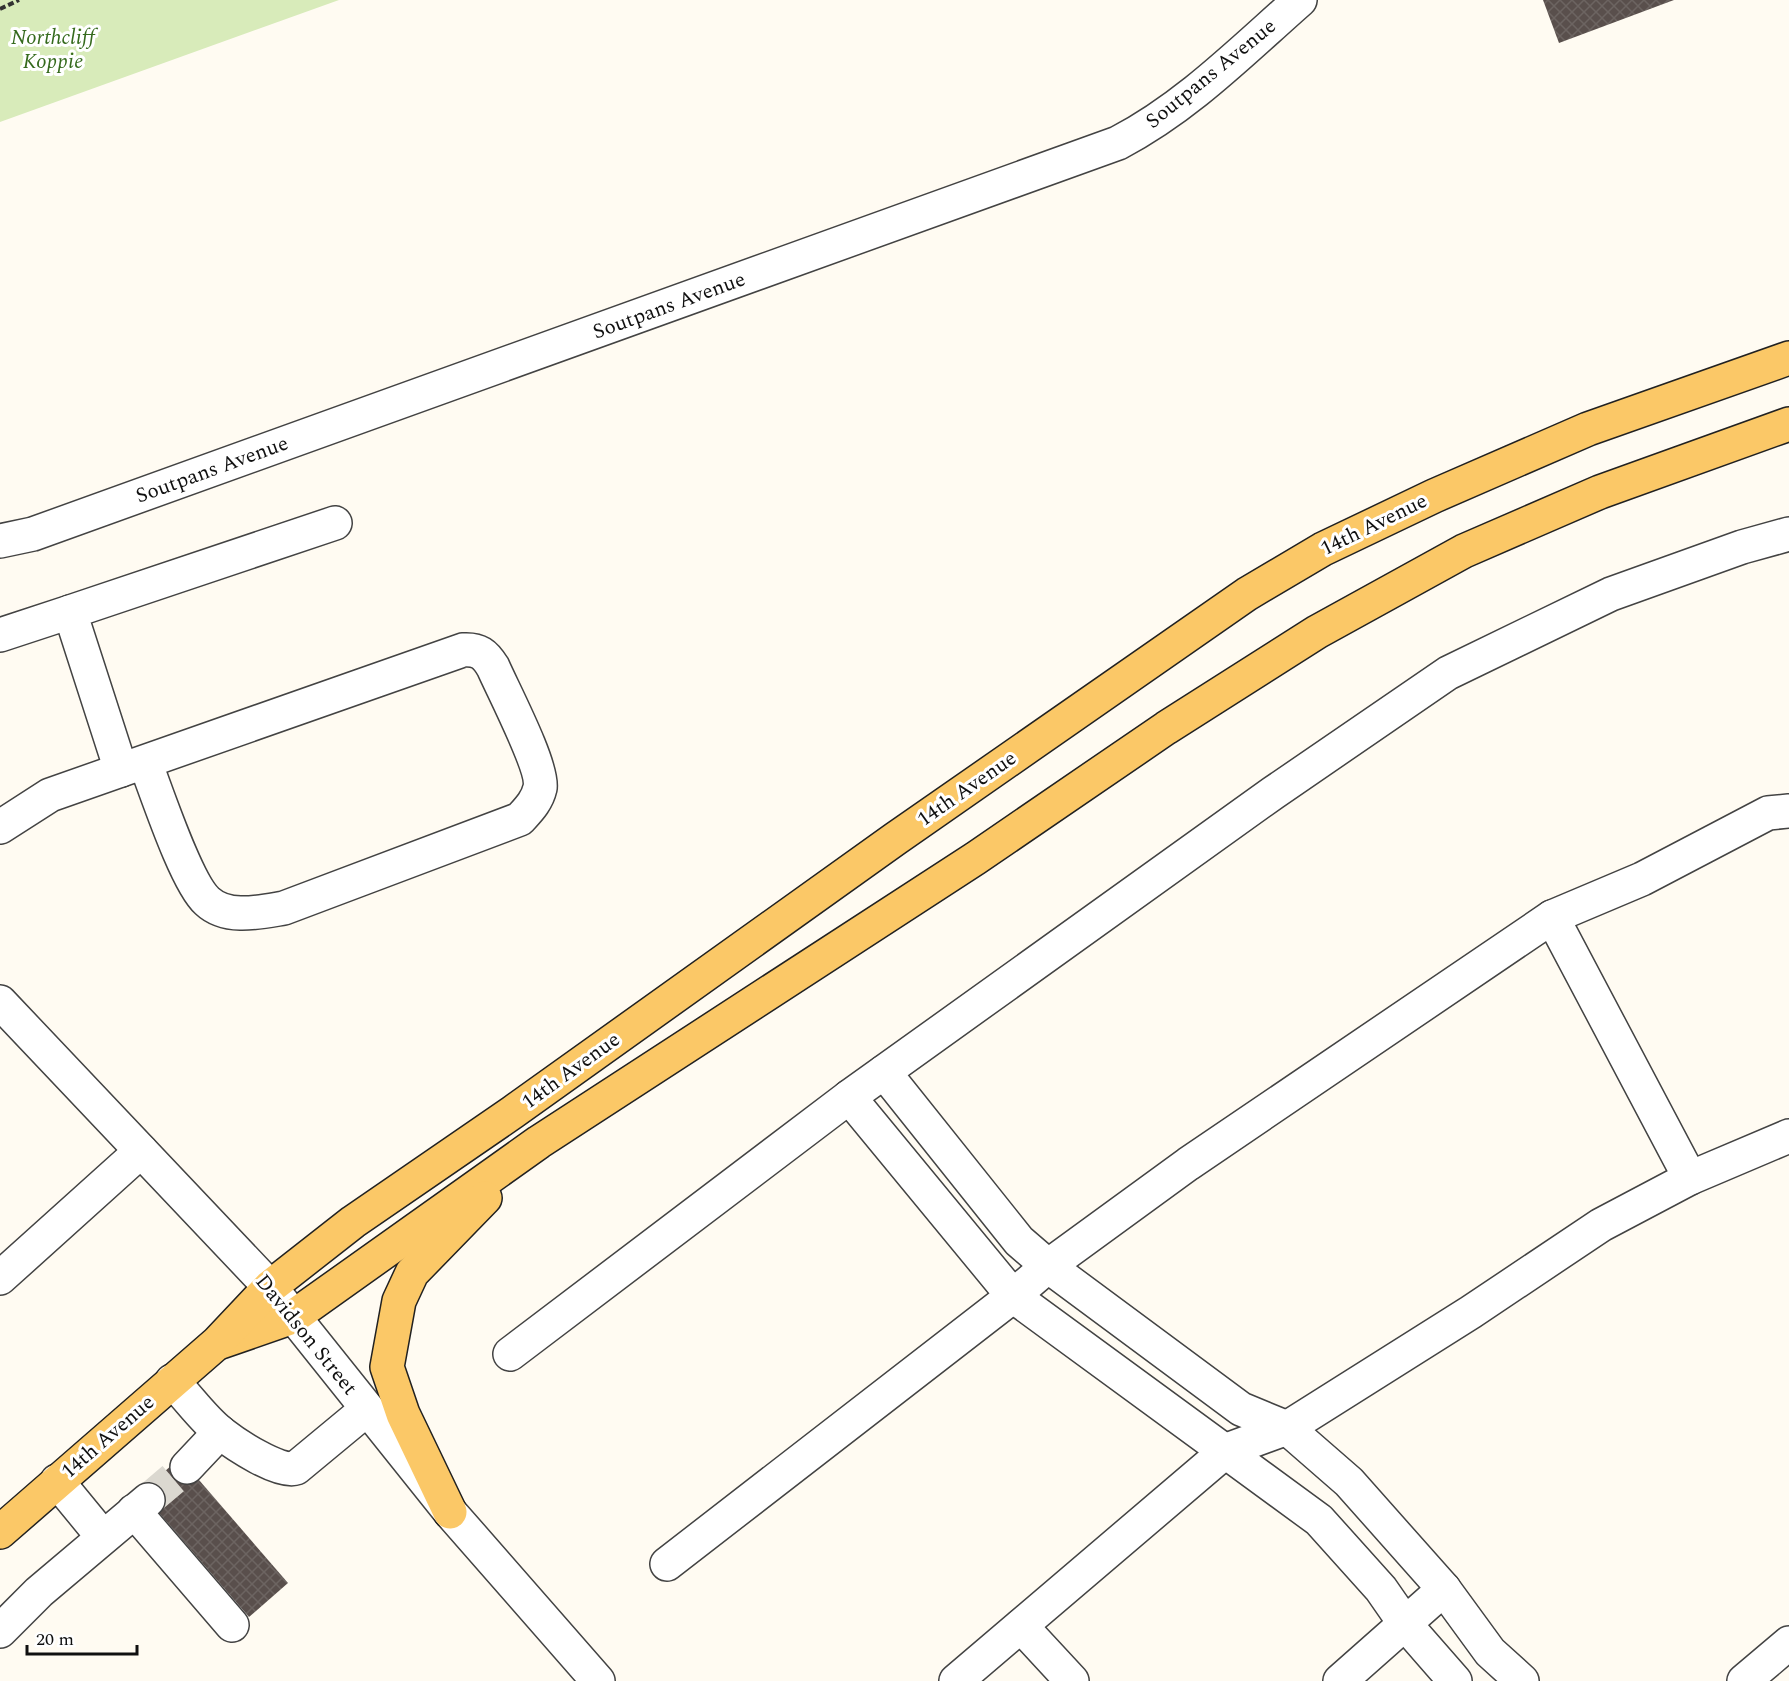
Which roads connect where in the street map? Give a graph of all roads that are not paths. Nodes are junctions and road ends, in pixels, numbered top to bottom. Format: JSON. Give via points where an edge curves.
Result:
{"nodes":[{"id":1,"x":1300,"y":0,"type":"edge"},
{"id":2,"x":1789,"y":358,"type":"edge"},
{"id":3,"x":1789,"y":424,"type":"edge"},
{"id":4,"x":335,"y":523,"type":"dead end"},
{"id":5,"x":1789,"y":534,"type":"edge"},
{"id":6,"x":0,"y":541,"type":"edge"},
{"id":7,"x":70,"y":612,"type":"junction"},
{"id":8,"x":0,"y":635,"type":"edge"},
{"id":9,"x":133,"y":766,"type":"junction"},
{"id":10,"x":1789,"y":811,"type":"edge"},
{"id":11,"x":0,"y":826,"type":"edge"},
{"id":12,"x":1552,"y":916,"type":"junction"},
{"id":13,"x":0,"y":1002,"type":"edge"},
{"id":14,"x":884,"y":1072,"type":"junction"},
{"id":15,"x":849,"y":1097,"type":"junction"},
{"id":16,"x":1789,"y":1136,"type":"edge"},
{"id":17,"x":539,"y":1142,"type":"junction"},
{"id":18,"x":141,"y":1151,"type":"junction"},
{"id":19,"x":1690,"y":1178,"type":"junction"},
{"id":20,"x":1048,"y":1266,"type":"junction"},
{"id":21,"x":0,"y":1278,"type":"edge"},
{"id":22,"x":270,"y":1287,"type":"junction"},
{"id":23,"x":1013,"y":1296,"type":"junction"},
{"id":24,"x":293,"y":1317,"type":"junction"},
{"id":25,"x":217,"y":1343,"type":"junction"},
{"id":26,"x":510,"y":1354,"type":"dead end"},
{"id":27,"x":172,"y":1381,"type":"junction"},
{"id":28,"x":366,"y":1410,"type":"junction"},
{"id":29,"x":1287,"y":1428,"type":"junction"},
{"id":30,"x":220,"y":1432,"type":"junction"},
{"id":31,"x":1227,"y":1450,"type":"junction"},
{"id":32,"x":187,"y":1467,"type":"tunnel mouth"},
{"id":33,"x":57,"y":1481,"type":"junction"},
{"id":34,"x":450,"y":1512,"type":"junction"},
{"id":35,"x":0,"y":1532,"type":"edge"},
{"id":36,"x":104,"y":1537,"type":"junction"},
{"id":37,"x":667,"y":1564,"type":"dead end"},
{"id":38,"x":1444,"y":1589,"type":"junction"},
{"id":39,"x":232,"y":1625,"type":"dead end"},
{"id":40,"x":1406,"y":1625,"type":"junction"},
{"id":41,"x":1022,"y":1626,"type":"junction"},
{"id":42,"x":0,"y":1630,"type":"edge"},
{"id":43,"x":1789,"y":1644,"type":"edge"},
{"id":44,"x":597,"y":1681,"type":"edge"},
{"id":45,"x":956,"y":1681,"type":"edge"},
{"id":46,"x":1072,"y":1681,"type":"edge"},
{"id":47,"x":1340,"y":1681,"type":"edge"},
{"id":48,"x":1455,"y":1681,"type":"edge"},
{"id":49,"x":1522,"y":1681,"type":"edge"},
{"id":50,"x":1744,"y":1681,"type":"edge"}],
"edges":[{"from":1,"to":6,"type":"street","name":"Soutpans Avenue","via":[[1194,94],[1155,124],[1118,143],[33,534]]},
{"from":2,"to":22,"type":"main road","name":"14th Avenue","via":[[1537,451],[1323,549],[1248,594],[353,1222]]},
{"from":3,"to":17,"type":"main road","name":"14th Avenue","via":[[1600,492],[1464,551],[1317,632]]},
{"from":4,"to":7,"type":"street"},
{"from":5,"to":14,"type":"street","via":[[1611,594],[1448,673],[1273,793]]},
{"from":7,"to":8,"type":"street"},
{"from":7,"to":9,"type":"street"},
{"from":9,"to":9,"type":"street","via":[[475,649],[493,667],[536,763],[541,786],[534,804],[520,819],[284,908],[251,914],[226,911],[208,902]]},
{"from":9,"to":11,"type":"street","via":[[50,795]]},
{"from":10,"to":12,"type":"street","via":[[1768,813],[1642,879]]},
{"from":12,"to":19,"type":"street"},
{"from":12,"to":20,"type":"street","via":[[1188,1164]]},
{"from":13,"to":18,"type":"street","name":"Davidson Street"},
{"from":14,"to":15,"type":"street"},
{"from":14,"to":20,"type":"street","via":[[1019,1241]]},
{"from":15,"to":23,"type":"street"},
{"from":15,"to":26,"type":"street"},
{"from":16,"to":19,"type":"street"},
{"from":17,"to":24,"type":"main road","name":"14th Avenue"},
{"from":17,"to":34,"type":"main road","via":[[412,1273],[399,1301],[387,1367],[403,1414]]},
{"from":18,"to":21,"type":"street"},
{"from":18,"to":22,"type":"street","name":"Davidson Street"},
{"from":19,"to":29,"type":"street","via":[[1601,1225]]},
{"from":20,"to":23,"type":"street"},
{"from":20,"to":29,"type":"street","via":[[1241,1409]]},
{"from":22,"to":24,"type":"street","name":"Davidson Street"},
{"from":22,"to":25,"type":"main road","name":"14th Avenue"},
{"from":23,"to":31,"type":"street"},
{"from":23,"to":37,"type":"street"},
{"from":24,"to":25,"type":"main road","name":"14th Avenue"},
{"from":24,"to":28,"type":"street","name":"Davidson Street"},
{"from":25,"to":27,"type":"main road","name":"14th Avenue"},
{"from":27,"to":30,"type":"street"},
{"from":27,"to":33,"type":"main road","name":"14th Avenue"},
{"from":28,"to":30,"type":"street","via":[[293,1470],[266,1462]]},
{"from":28,"to":34,"type":"street","name":"Davidson Street"},
{"from":29,"to":31,"type":"street"},
{"from":29,"to":38,"type":"street","via":[[1349,1482]]},
{"from":30,"to":32,"type":"street"},
{"from":31,"to":40,"type":"street","via":[[1319,1520],[1381,1589]]},
{"from":31,"to":41,"type":"street"},
{"from":33,"to":35,"type":"main road","name":"14th Avenue"},
{"from":33,"to":36,"type":"street"},
{"from":34,"to":44,"type":"street","name":"Davidson Street"},
{"from":36,"to":39,"type":"street","via":[[141,1506]]},
{"from":36,"to":42,"type":"street"},
{"from":38,"to":40,"type":"street"},
{"from":38,"to":49,"type":"street","via":[[1490,1652]]},
{"from":40,"to":47,"type":"street"},
{"from":40,"to":48,"type":"street"},
{"from":41,"to":45,"type":"street"},
{"from":41,"to":46,"type":"street"},
{"from":43,"to":50,"type":"street"}]}
